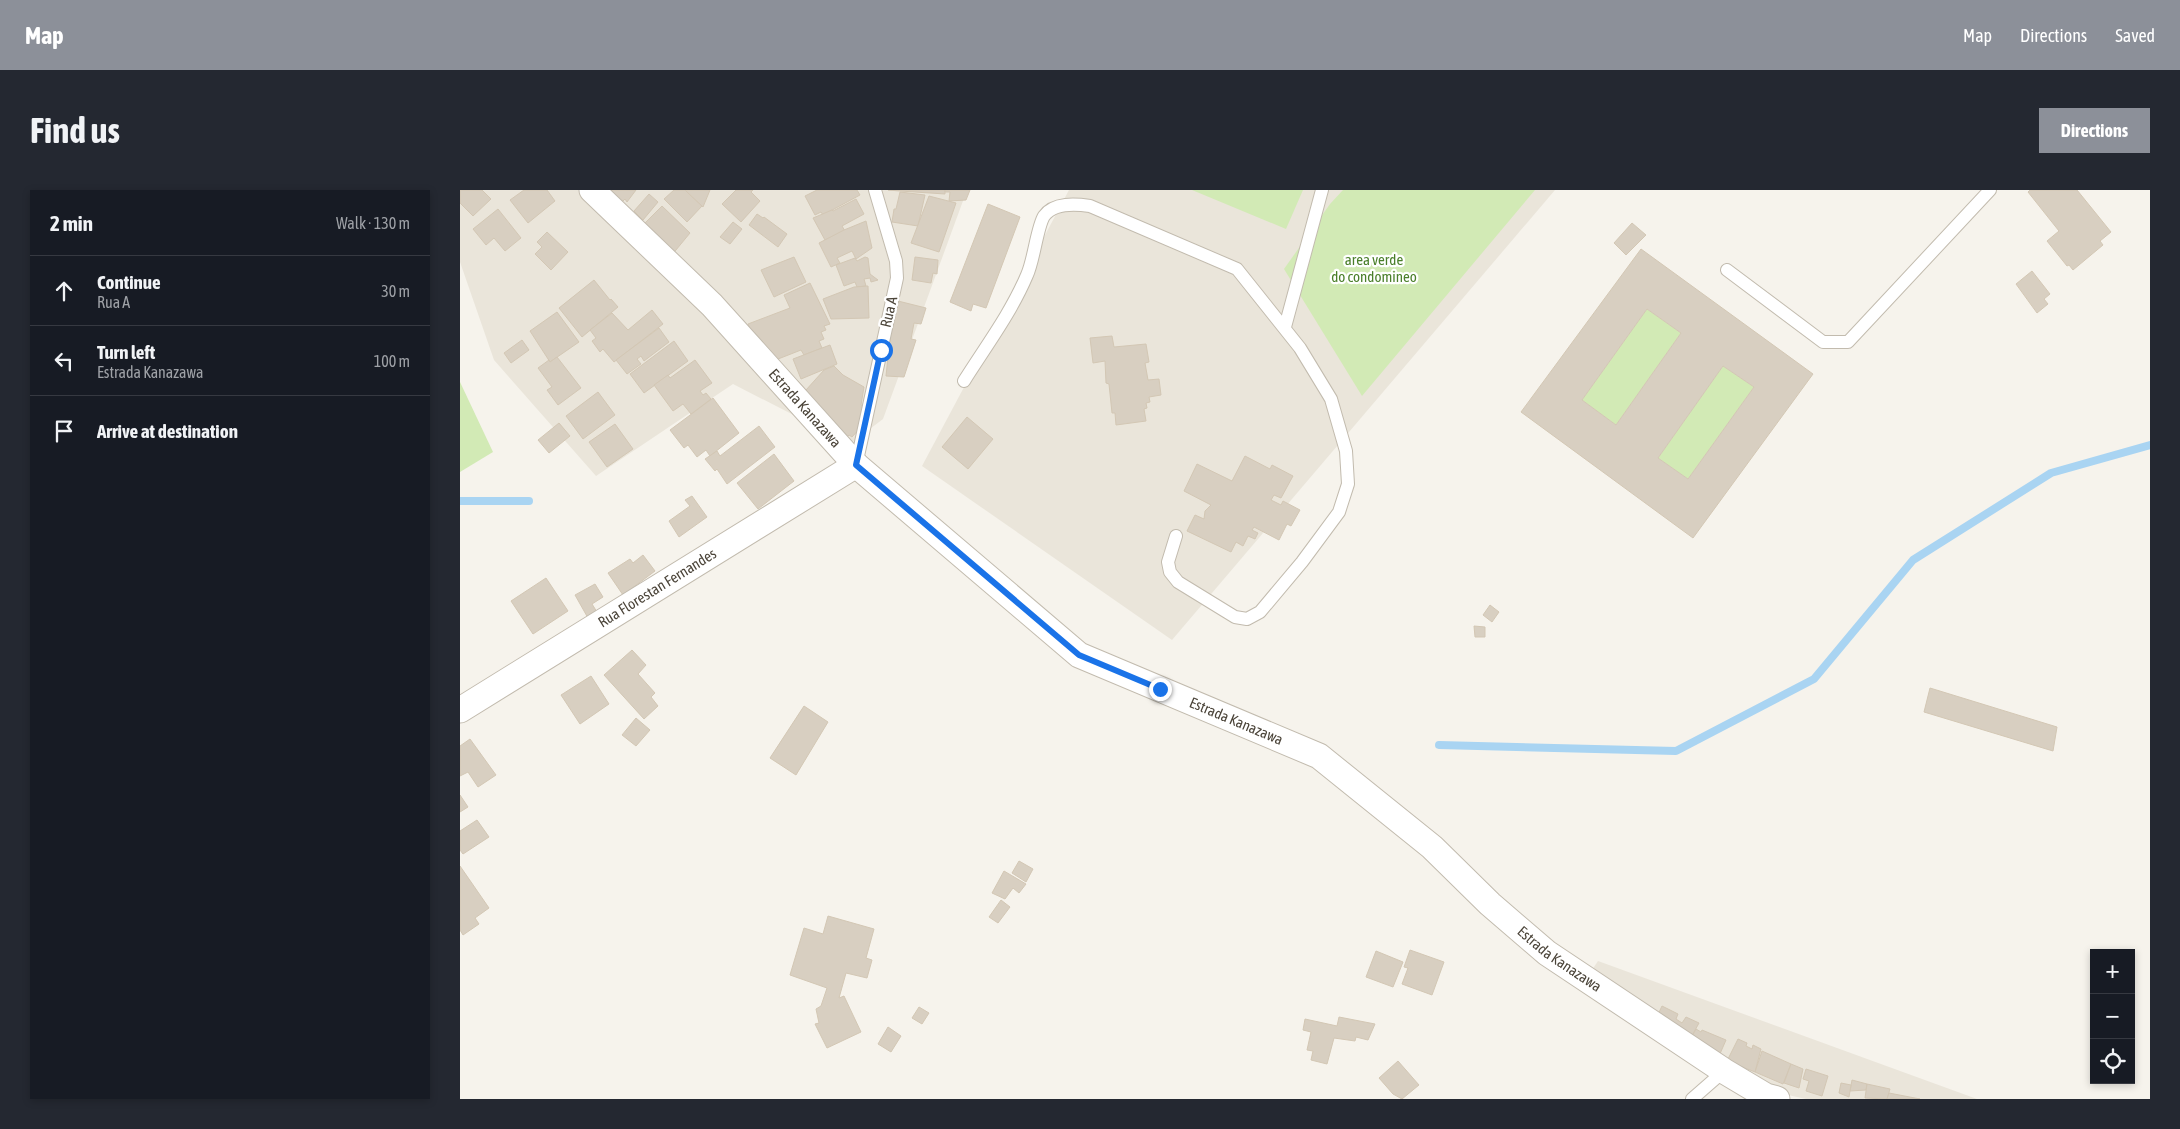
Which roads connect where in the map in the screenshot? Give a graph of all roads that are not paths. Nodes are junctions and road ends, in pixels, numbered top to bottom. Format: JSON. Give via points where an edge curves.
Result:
{"nodes":[{"id":1,"x":592,"y":190,"type":"edge"},
{"id":2,"x":875,"y":190,"type":"edge"},
{"id":3,"x":1322,"y":190,"type":"edge"},
{"id":4,"x":1990,"y":190,"type":"edge"},
{"id":5,"x":1727,"y":270,"type":"dead end"},
{"id":6,"x":1285,"y":327,"type":"junction"},
{"id":7,"x":964,"y":381,"type":"dead end"},
{"id":8,"x":856,"y":465,"type":"junction"},
{"id":9,"x":1176,"y":536,"type":"dead end"},
{"id":10,"x":460,"y":710,"type":"edge"},
{"id":11,"x":1724,"y":1071,"type":"junction"},
{"id":12,"x":1692,"y":1099,"type":"edge"},
{"id":13,"x":1777,"y":1099,"type":"edge"}],
"edges":[{"from":1,"to":8,"type":"street","name":"Estrada Kanazawa","via":[[712,305]]},
{"from":2,"to":8,"type":"lane","name":"Rua A","via":[[896,261],[897,278]]},
{"from":3,"to":6,"type":"lane"},
{"from":4,"to":5,"type":"lane","via":[[1848,342],[1823,342]]},
{"from":6,"to":7,"type":"lane","via":[[1237,270],[1090,206],[1074,204],[1053,208],[1044,216],[1028,274],[1012,306]]},
{"from":6,"to":9,"type":"lane","via":[[1331,399],[1346,451],[1348,484],[1339,512],[1260,612],[1247,619],[1235,617],[1178,582],[1170,572],[1168,562]]},
{"from":8,"to":10,"type":"street","name":"Rua Florestan Fernandes"},
{"from":8,"to":11,"type":"street","name":"Estrada Kanazawa","via":[[1079,655],[1319,756],[1432,847],[1490,904],[1547,952]]},
{"from":11,"to":12,"type":"lane"},
{"from":11,"to":13,"type":"street","name":"Estrada Kanazawa"}]}
